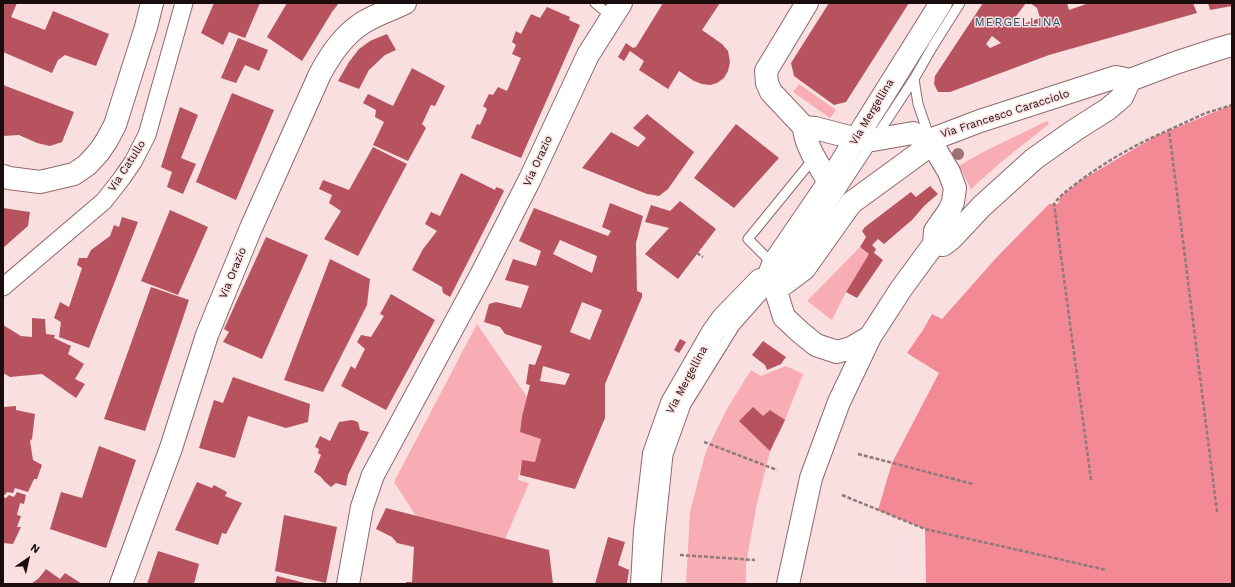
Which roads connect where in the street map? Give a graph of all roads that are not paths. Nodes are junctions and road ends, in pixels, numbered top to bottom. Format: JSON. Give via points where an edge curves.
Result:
{"nodes":[{"id":1,"x":152,"y":3,"type":"edge"},
{"id":2,"x":184,"y":3,"type":"edge"},
{"id":3,"x":405,"y":3,"type":"edge"},
{"id":4,"x":596,"y":3,"type":"edge"},
{"id":5,"x":807,"y":3,"type":"edge"},
{"id":6,"x":941,"y":3,"type":"edge"},
{"id":7,"x":960,"y":3,"type":"edge"},
{"id":8,"x":617,"y":10,"type":"edge"},
{"id":9,"x":1232,"y":45,"type":"edge"},
{"id":10,"x":914,"y":79,"type":"junction"},
{"id":11,"x":1130,"y":80,"type":"junction"},
{"id":12,"x":804,"y":127,"type":"junction"},
{"id":13,"x":865,"y":140,"type":"junction"},
{"id":14,"x":930,"y":140,"type":"junction"},
{"id":15,"x":814,"y":158,"type":"junction"},
{"id":16,"x":3,"y":176,"type":"edge"},
{"id":17,"x":829,"y":182,"type":"junction"},
{"id":18,"x":934,"y":244,"type":"junction"},
{"id":19,"x":773,"y":273,"type":"junction"},
{"id":20,"x":3,"y":287,"type":"edge"},
{"id":21,"x":870,"y":337,"type":"junction"},
{"id":22,"x":121,"y":584,"type":"edge"},
{"id":23,"x":348,"y":584,"type":"edge"},
{"id":24,"x":642,"y":584,"type":"edge"},
{"id":25,"x":656,"y":584,"type":"edge"},
{"id":26,"x":788,"y":584,"type":"edge"}],
"edges":[{"from":1,"to":16,"type":"street","via":[[115,124],[99,152],[74,174],[40,182]]},
{"from":2,"to":20,"type":"street","name":"Via Catullo","via":[[147,135],[133,162],[104,201]]},
{"from":3,"to":22,"type":"street","name":"Via Orazio","via":[[359,25],[337,47],[320,74],[251,228],[208,335],[171,448]]},
{"from":4,"to":8,"type":"lane"},
{"from":5,"to":12,"type":"street","via":[[766,71],[771,92]]},
{"from":6,"to":13,"type":"street","name":"Via Mergellina"},
{"from":7,"to":10,"type":"lane"},
{"from":8,"to":23,"type":"street","name":"Via Orazio","via":[[588,55],[484,270],[373,475],[362,507]]},
{"from":9,"to":11,"type":"street","name":"Via Francesco Caracciolo"},
{"from":10,"to":13,"type":"lane"},
{"from":10,"to":14,"type":"lane","via":[[918,104]]},
{"from":11,"to":14,"type":"street","name":"Via Francesco Caracciolo","via":[[1116,77]]},
{"from":11,"to":18,"type":"street","via":[[1122,96],[1108,109],[1034,159],[982,206],[951,239],[943,245]]},
{"from":12,"to":13,"type":"street"},
{"from":12,"to":15,"type":"street","via":[[804,134]]},
{"from":13,"to":14,"type":"street","name":"Via Francesco Caracciolo","via":[[913,133]]},
{"from":13,"to":17,"type":"street","name":"Via Mergellina"},
{"from":13,"to":19,"type":"lane","via":[[841,190],[802,247]]},
{"from":14,"to":18,"type":"street","via":[[949,172],[955,188],[950,211],[935,231]]},
{"from":14,"to":19,"type":"street","name":"Via Mergellina","via":[[924,149],[851,203],[804,269],[784,284]]},
{"from":15,"to":17,"type":"street"},
{"from":15,"to":19,"type":"lane","via":[[748,239]]},
{"from":17,"to":19,"type":"street","name":"Via Mergellina"},
{"from":18,"to":21,"type":"street"},
{"from":19,"to":21,"type":"street","via":[[779,306],[784,317],[816,345],[837,352],[851,348]]},
{"from":19,"to":24,"type":"street","name":"Via Mergellina","via":[[760,280],[723,318],[672,403],[654,454]]},
{"from":19,"to":25,"type":"lane","via":[[735,326],[686,405],[668,456]]},
{"from":21,"to":26,"type":"street","via":[[839,402],[811,478]]}]}
